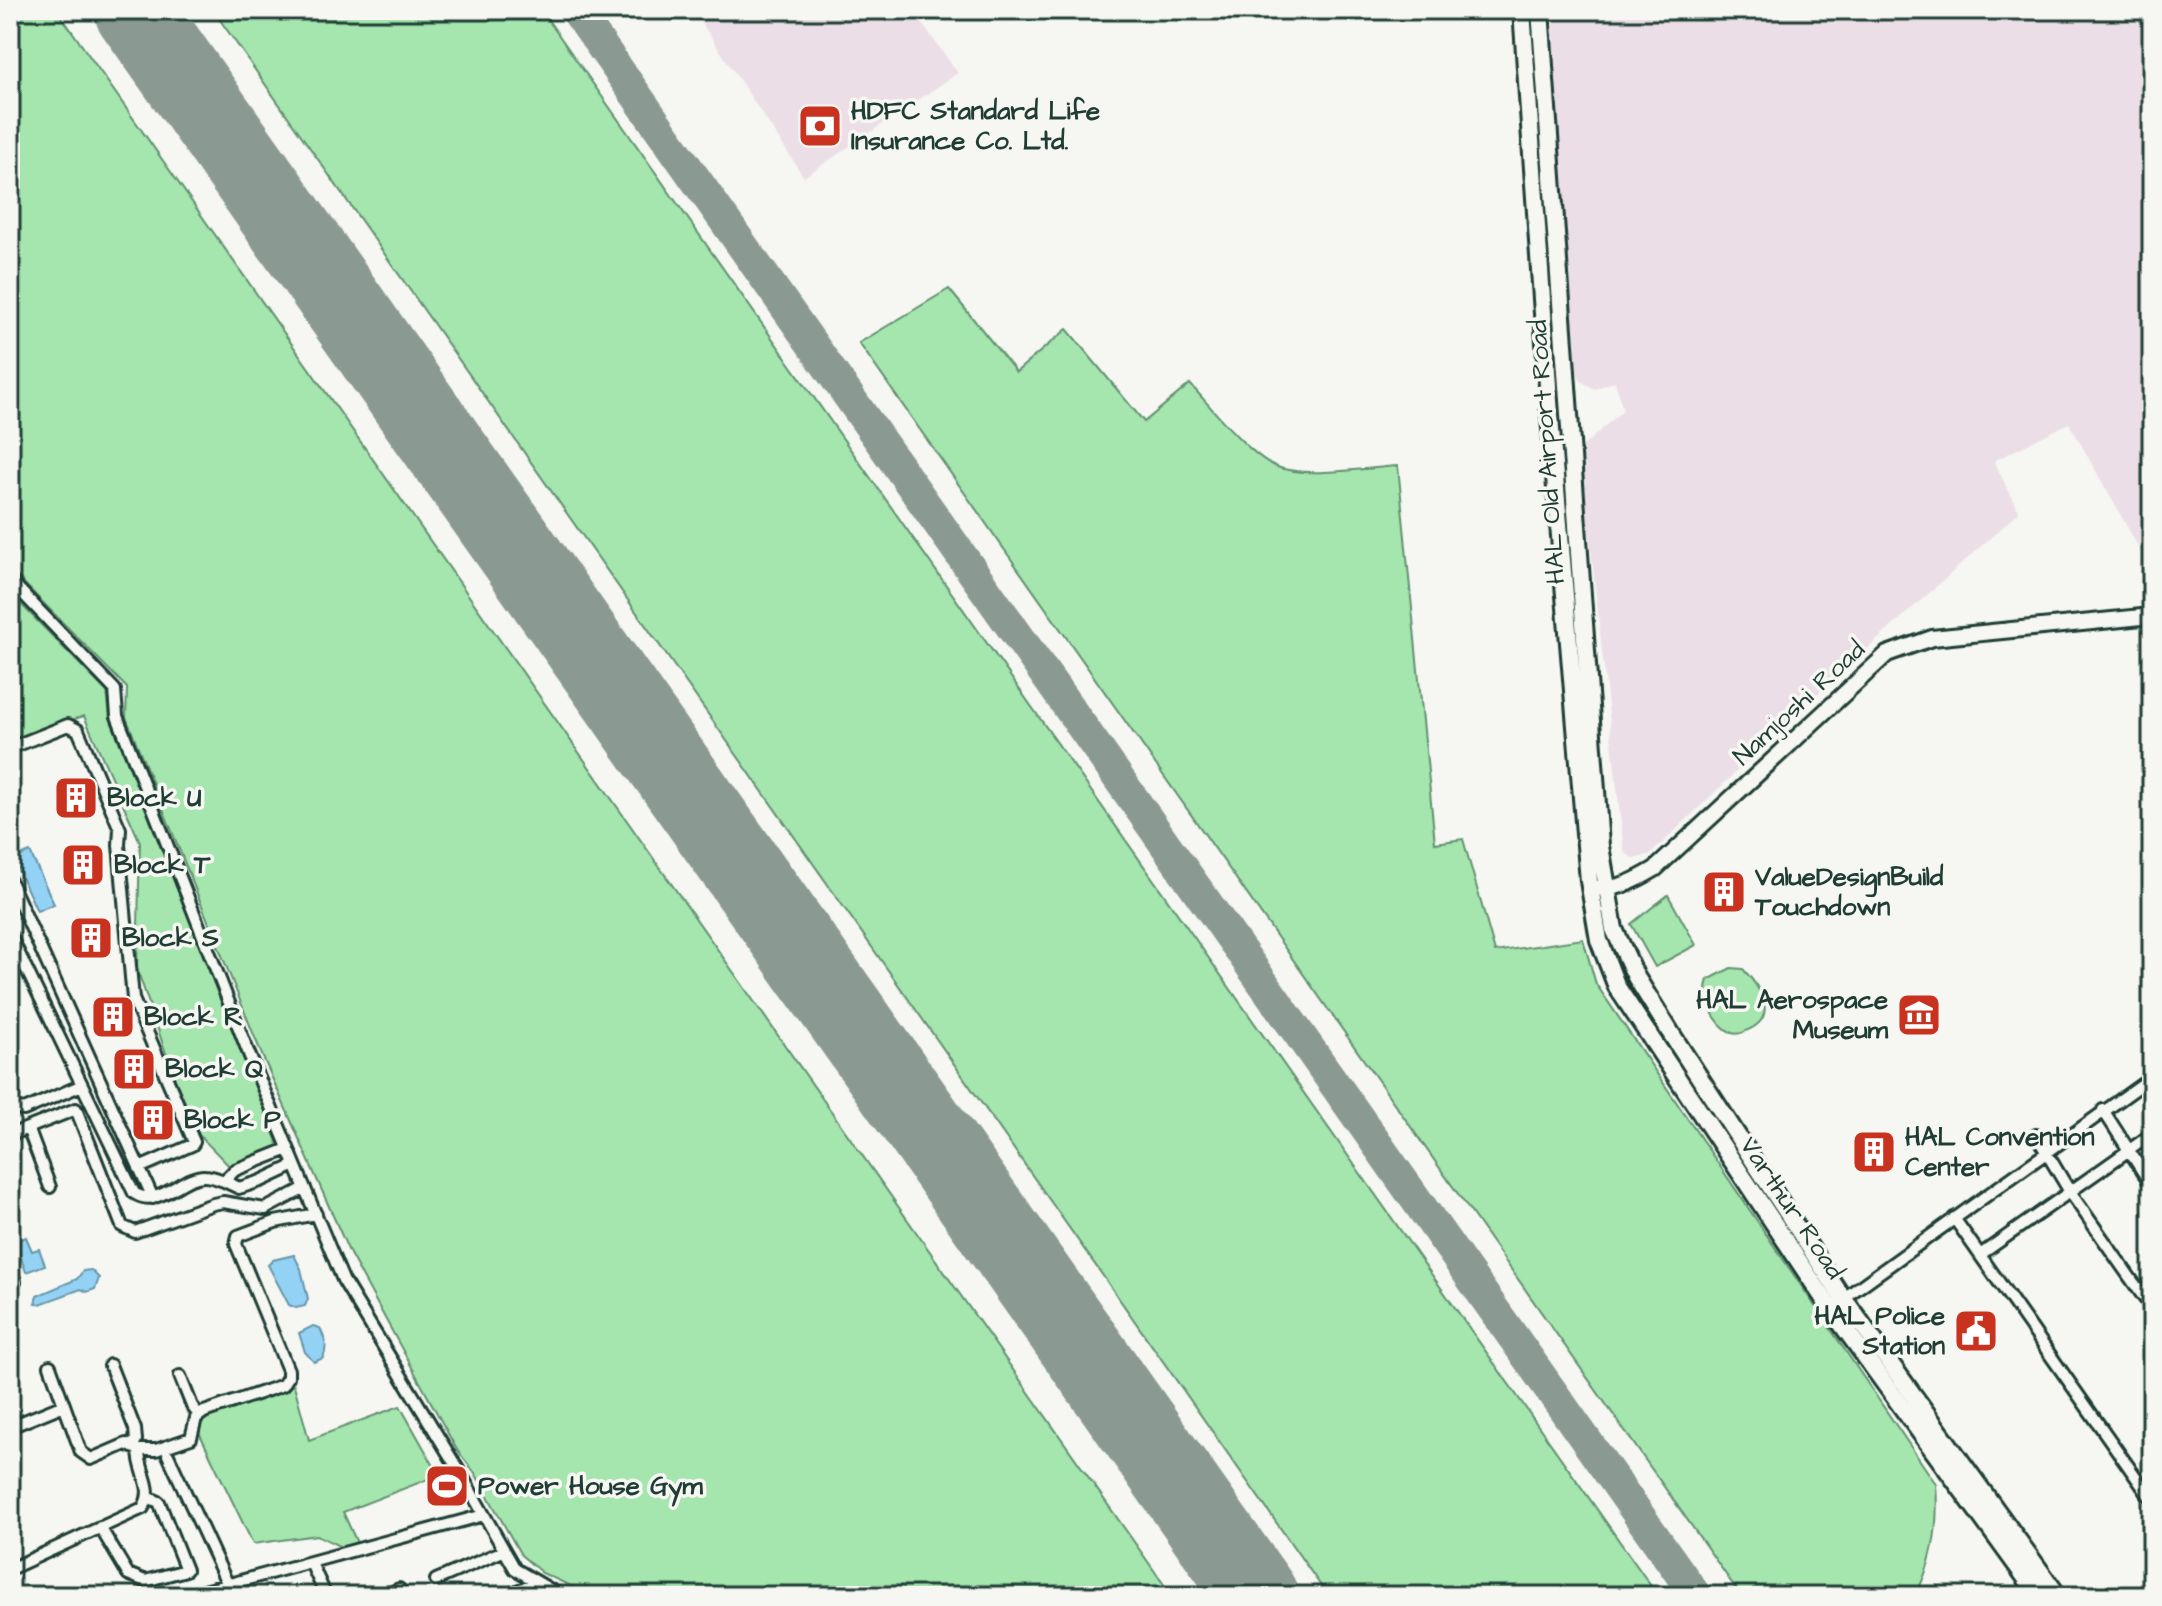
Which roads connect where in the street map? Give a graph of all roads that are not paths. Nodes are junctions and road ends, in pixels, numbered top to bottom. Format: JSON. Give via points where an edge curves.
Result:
{"nodes":[{"id":1,"x":1522,"y":10,"type":"edge"},
{"id":2,"x":1540,"y":10,"type":"edge"},
{"id":3,"x":10,"y":580,"type":"edge"},
{"id":4,"x":2152,"y":616,"type":"edge"},
{"id":5,"x":10,"y":748,"type":"edge"},
{"id":6,"x":1588,"y":861,"type":"joint"},
{"id":7,"x":10,"y":881,"type":"edge"},
{"id":8,"x":1590,"y":888,"type":"junction"},
{"id":9,"x":1608,"y":889,"type":"junction"},
{"id":10,"x":10,"y":935,"type":"edge"},
{"id":11,"x":2152,"y":1077,"type":"edge"},
{"id":12,"x":82,"y":1085,"type":"junction"},
{"id":13,"x":10,"y":1107,"type":"edge"},
{"id":14,"x":2103,"y":1110,"type":"junction"},
{"id":15,"x":28,"y":1128,"type":"junction"},
{"id":16,"x":2152,"y":1134,"type":"edge"},
{"id":17,"x":10,"y":1135,"type":"edge"},
{"id":18,"x":2036,"y":1135,"type":"dead end"},
{"id":19,"x":288,"y":1149,"type":"junction"},
{"id":20,"x":2127,"y":1151,"type":"junction"},
{"id":21,"x":2046,"y":1152,"type":"junction"},
{"id":22,"x":295,"y":1165,"type":"junction"},
{"id":23,"x":139,"y":1168,"type":"junction"},
{"id":24,"x":224,"y":1181,"type":"junction"},
{"id":25,"x":2152,"y":1186,"type":"edge"},
{"id":26,"x":50,"y":1187,"type":"dead end"},
{"id":27,"x":305,"y":1188,"type":"junction"},
{"id":28,"x":2070,"y":1192,"type":"junction"},
{"id":29,"x":153,"y":1198,"type":"junction"},
{"id":30,"x":265,"y":1209,"type":"junction"},
{"id":31,"x":316,"y":1214,"type":"junction"},
{"id":32,"x":1954,"y":1218,"type":"junction"},
{"id":33,"x":265,"y":1226,"type":"junction"},
{"id":34,"x":1980,"y":1255,"type":"junction"},
{"id":35,"x":10,"y":1268,"type":"edge"},
{"id":36,"x":15,"y":1282,"type":"dead end"},
{"id":37,"x":1837,"y":1303,"type":"junction"},
{"id":38,"x":2152,"y":1309,"type":"edge"},
{"id":39,"x":110,"y":1365,"type":"dead end"},
{"id":40,"x":50,"y":1366,"type":"dead end"},
{"id":41,"x":180,"y":1376,"type":"dead end"},
{"id":42,"x":64,"y":1405,"type":"junction"},
{"id":43,"x":199,"y":1415,"type":"junction"},
{"id":44,"x":10,"y":1427,"type":"edge"},
{"id":45,"x":136,"y":1449,"type":"junction"},
{"id":46,"x":168,"y":1455,"type":"dead end"},
{"id":47,"x":150,"y":1498,"type":"junction"},
{"id":48,"x":2152,"y":1500,"type":"edge"},
{"id":49,"x":484,"y":1515,"type":"junction"},
{"id":50,"x":100,"y":1527,"type":"junction"},
{"id":51,"x":503,"y":1551,"type":"junction"},
{"id":52,"x":311,"y":1563,"type":"junction"},
{"id":53,"x":10,"y":1569,"type":"edge"},
{"id":54,"x":436,"y":1580,"type":"dead end"},
{"id":55,"x":536,"y":1582,"type":"junction"},
{"id":56,"x":228,"y":1585,"type":"junction"},
{"id":57,"x":399,"y":1589,"type":"dead end"},
{"id":58,"x":185,"y":1596,"type":"edge"},
{"id":59,"x":326,"y":1596,"type":"edge"},
{"id":60,"x":383,"y":1596,"type":"edge"},
{"id":61,"x":507,"y":1596,"type":"edge"},
{"id":62,"x":561,"y":1596,"type":"edge"},
{"id":63,"x":2039,"y":1596,"type":"edge"},
{"id":64,"x":2058,"y":1596,"type":"edge"}],
"edges":[{"from":1,"to":6,"type":"main road","name":"HAL Old Airport Road"},
{"from":2,"to":9,"type":"main road","name":"HAL Old Airport Road","via":[[1600,846]]},
{"from":3,"to":19,"type":"street","via":[[115,690],[117,716]]},
{"from":4,"to":9,"type":"main road","name":"Namjoshi Road","via":[[1932,638],[1887,654],[1655,869]]},
{"from":5,"to":23,"type":"street","via":[[68,725],[78,730],[120,829],[133,999],[194,1142]]},
{"from":6,"to":8,"type":"main road","name":"Varthur Road"},
{"from":7,"to":23,"type":"street"},
{"from":8,"to":9,"type":"main road"},
{"from":8,"to":37,"type":"main road","name":"Varthur Road","via":[[1599,940],[1617,987]]},
{"from":9,"to":37,"type":"main road","name":"Varthur Road","via":[[1614,929],[1636,977]]},
{"from":10,"to":12,"type":"street"},
{"from":11,"to":14,"type":"street"},
{"from":12,"to":13,"type":"street","via":[[24,1110]]},
{"from":12,"to":29,"type":"street","via":[[128,1185],[139,1197]]},
{"from":14,"to":20,"type":"street"},
{"from":14,"to":21,"type":"street"},
{"from":15,"to":17,"type":"street"},
{"from":15,"to":26,"type":"street"},
{"from":15,"to":30,"type":"street","via":[[76,1109],[122,1226],[135,1232],[223,1202]]},
{"from":16,"to":20,"type":"street"},
{"from":18,"to":21,"type":"street"},
{"from":19,"to":22,"type":"street"},
{"from":19,"to":24,"type":"street","via":[[235,1170]]},
{"from":20,"to":25,"type":"street"},
{"from":20,"to":28,"type":"street"},
{"from":21,"to":28,"type":"street"},
{"from":21,"to":32,"type":"street"},
{"from":22,"to":24,"type":"street","via":[[239,1188]]},
{"from":22,"to":27,"type":"street"},
{"from":23,"to":29,"type":"street"},
{"from":24,"to":29,"type":"street","via":[[203,1176]]},
{"from":27,"to":30,"type":"street"},
{"from":27,"to":31,"type":"street"},
{"from":28,"to":34,"type":"street"},
{"from":28,"to":38,"type":"street"},
{"from":30,"to":33,"type":"street"},
{"from":31,"to":33,"type":"street"},
{"from":31,"to":49,"type":"street","via":[[343,1280]]},
{"from":32,"to":34,"type":"street"},
{"from":32,"to":37,"type":"street"},
{"from":33,"to":43,"type":"street","via":[[238,1236],[236,1244],[288,1377],[283,1385]]},
{"from":34,"to":48,"type":"street"},
{"from":35,"to":36,"type":"street"},
{"from":37,"to":63,"type":"main road","name":"Varthur Road"},
{"from":37,"to":64,"type":"main road","name":"Varthur Road"},
{"from":39,"to":45,"type":"street","via":[[135,1429]]},
{"from":40,"to":42,"type":"street"},
{"from":41,"to":43,"type":"street"},
{"from":42,"to":44,"type":"street"},
{"from":42,"to":45,"type":"street","via":[[81,1452],[91,1459],[126,1444]]},
{"from":43,"to":45,"type":"street","via":[[191,1438],[156,1450]]},
{"from":45,"to":47,"type":"street"},
{"from":46,"to":56,"type":"street"},
{"from":47,"to":50,"type":"street","via":[[143,1508]]},
{"from":47,"to":50,"type":"street","via":[[159,1502],[186,1570],[145,1581],[128,1574]]},
{"from":49,"to":51,"type":"street"},
{"from":49,"to":52,"type":"street"},
{"from":50,"to":53,"type":"street"},
{"from":51,"to":54,"type":"street"},
{"from":51,"to":55,"type":"street","via":[[515,1569]]},
{"from":52,"to":56,"type":"street"},
{"from":52,"to":59,"type":"street"},
{"from":55,"to":61,"type":"street"},
{"from":55,"to":62,"type":"street"},
{"from":56,"to":58,"type":"street"},
{"from":57,"to":60,"type":"street"}]}
